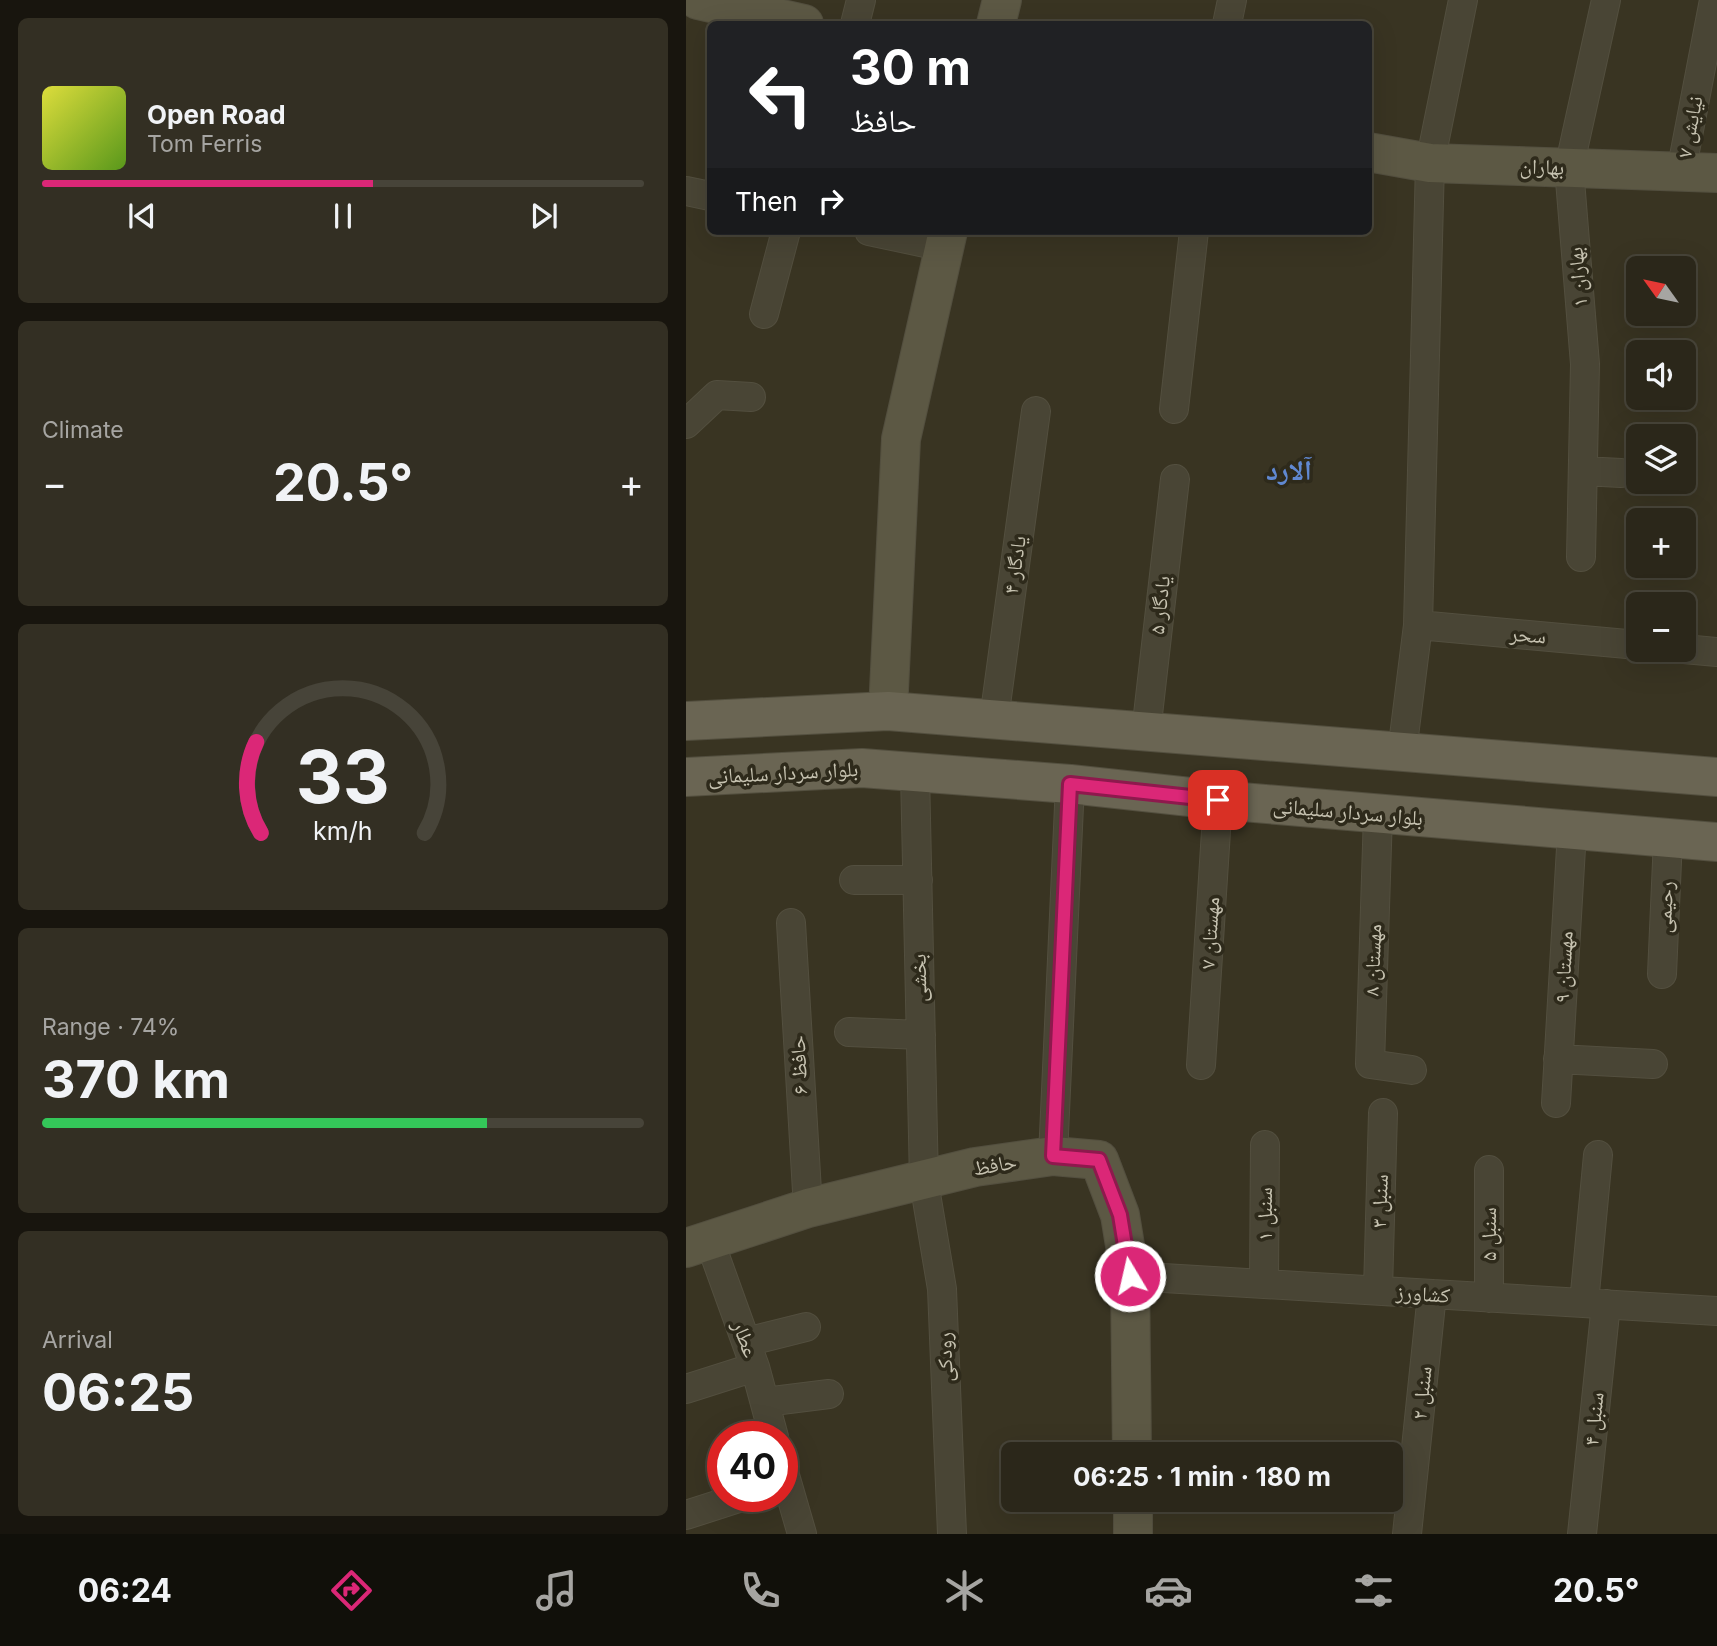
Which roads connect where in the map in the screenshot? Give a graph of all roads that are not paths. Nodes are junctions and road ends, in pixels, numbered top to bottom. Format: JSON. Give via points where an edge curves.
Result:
{"nodes":[{"id":1,"x":698,"y":0,"type":"edge"},
{"id":2,"x":861,"y":0,"type":"edge"},
{"id":3,"x":1002,"y":0,"type":"edge"},
{"id":4,"x":1233,"y":0,"type":"edge"},
{"id":5,"x":1463,"y":0,"type":"edge"},
{"id":6,"x":1606,"y":0,"type":"edge"},
{"id":7,"x":1714,"y":0,"type":"edge"},
{"id":8,"x":791,"y":21,"type":"edge"},
{"id":9,"x":856,"y":21,"type":"edge"},
{"id":10,"x":997,"y":21,"type":"edge"},
{"id":11,"x":1228,"y":21,"type":"edge"},
{"id":12,"x":1372,"y":153,"type":"edge"},
{"id":13,"x":1430,"y":163,"type":"junction"},
{"id":14,"x":1569,"y":168,"type":"junction"},
{"id":15,"x":1699,"y":172,"type":"edge"},
{"id":16,"x":686,"y":191,"type":"edge"},
{"id":17,"x":707,"y":195,"type":"edge"},
{"id":18,"x":785,"y":235,"type":"edge"},
{"id":19,"x":908,"y":235,"type":"edge"},
{"id":20,"x":1194,"y":235,"type":"edge"},
{"id":21,"x":946,"y":239,"type":"edge"},
{"id":22,"x":764,"y":314,"type":"dead end"},
{"id":23,"x":751,"y":397,"type":"dead end"},
{"id":24,"x":1174,"y":409,"type":"dead end"},
{"id":25,"x":1036,"y":411,"type":"dead end"},
{"id":26,"x":686,"y":424,"type":"edge"},
{"id":27,"x":1583,"y":471,"type":"junction"},
{"id":28,"x":1622,"y":472,"type":"dead end"},
{"id":29,"x":1175,"y":479,"type":"dead end"},
{"id":30,"x":1581,"y":557,"type":"dead end"},
{"id":31,"x":1418,"y":625,"type":"junction"},
{"id":32,"x":1626,"y":644,"type":"edge"},
{"id":33,"x":1696,"y":650,"type":"edge"},
{"id":34,"x":1717,"y":652,"type":"edge"},
{"id":35,"x":888,"y":711,"type":"junction"},
{"id":36,"x":995,"y":719,"type":"junction"},
{"id":37,"x":686,"y":721,"type":"edge"},
{"id":38,"x":1146,"y":732,"type":"junction"},
{"id":39,"x":1402,"y":752,"type":"junction"},
{"id":40,"x":915,"y":773,"type":"junction"},
{"id":41,"x":686,"y":777,"type":"edge"},
{"id":42,"x":1717,"y":777,"type":"edge"},
{"id":43,"x":1070,"y":784,"type":"junction"},
{"id":44,"x":1218,"y":800,"type":"junction"},
{"id":45,"x":1378,"y":814,"type":"junction"},
{"id":46,"x":1572,"y":831,"type":"junction"},
{"id":47,"x":1668,"y":839,"type":"junction"},
{"id":48,"x":1717,"y":842,"type":"edge"},
{"id":49,"x":854,"y":880,"type":"dead end"},
{"id":50,"x":918,"y":880,"type":"junction"},
{"id":51,"x":791,"y":923,"type":"dead end"},
{"id":52,"x":1662,"y":974,"type":"dead end"},
{"id":53,"x":849,"y":1032,"type":"dead end"},
{"id":54,"x":920,"y":1035,"type":"junction"},
{"id":55,"x":1558,"y":1059,"type":"junction"},
{"id":56,"x":1653,"y":1064,"type":"dead end"},
{"id":57,"x":1201,"y":1065,"type":"dead end"},
{"id":58,"x":1412,"y":1070,"type":"dead end"},
{"id":59,"x":1556,"y":1103,"type":"dead end"},
{"id":60,"x":1383,"y":1112,"type":"dead end"},
{"id":61,"x":1265,"y":1145,"type":"dead end"},
{"id":62,"x":1598,"y":1155,"type":"dead end"},
{"id":63,"x":1053,"y":1156,"type":"junction"},
{"id":64,"x":1489,"y":1170,"type":"dead end"},
{"id":65,"x":924,"y":1182,"type":"junction"},
{"id":66,"x":808,"y":1208,"type":"junction"},
{"id":67,"x":698,"y":1245,"type":"edge"},
{"id":68,"x":1130,"y":1276,"type":"junction"},
{"id":69,"x":1264,"y":1284,"type":"junction"},
{"id":70,"x":1378,"y":1290,"type":"junction"},
{"id":71,"x":1432,"y":1294,"type":"junction"},
{"id":72,"x":1489,"y":1298,"type":"junction"},
{"id":73,"x":1595,"y":1303,"type":"junction"},
{"id":74,"x":1717,"y":1311,"type":"edge"},
{"id":75,"x":806,"y":1326,"type":"dead end"},
{"id":76,"x":750,"y":1355,"type":"junction"},
{"id":77,"x":686,"y":1389,"type":"edge"},
{"id":78,"x":829,"y":1394,"type":"dead end"},
{"id":79,"x":765,"y":1402,"type":"junction"},
{"id":80,"x":770,"y":1421,"type":"edge"},
{"id":81,"x":1132,"y":1442,"type":"edge"},
{"id":82,"x":1403,"y":1474,"type":"edge"},
{"id":83,"x":1403,"y":1491,"type":"edge"},
{"id":84,"x":707,"y":1509,"type":"edge"},
{"id":85,"x":796,"y":1512,"type":"edge"},
{"id":86,"x":1133,"y":1512,"type":"edge"},
{"id":87,"x":686,"y":1516,"type":"edge"},
{"id":88,"x":803,"y":1534,"type":"edge"},
{"id":89,"x":952,"y":1534,"type":"edge"},
{"id":90,"x":1133,"y":1534,"type":"edge"},
{"id":91,"x":1407,"y":1534,"type":"edge"},
{"id":92,"x":1582,"y":1534,"type":"edge"}],
"edges":[{"from":1,"to":8,"type":"street"},
{"from":2,"to":9,"type":"street"},
{"from":3,"to":10,"type":"street"},
{"from":4,"to":11,"type":"street"},
{"from":5,"to":13,"type":"street"},
{"from":6,"to":14,"type":"street","name":"بهاران ۱"},
{"from":7,"to":15,"type":"street","name":"نیایش ۷"},
{"from":12,"to":13,"type":"street","name":"بهاران"},
{"from":13,"to":14,"type":"street","name":"بهاران"},
{"from":13,"to":31,"type":"street"},
{"from":14,"to":15,"type":"street","name":"بهاران"},
{"from":14,"to":27,"type":"street","name":"بهاران ۱","via":[[1585,364]]},
{"from":16,"to":17,"type":"street"},
{"from":18,"to":22,"type":"street"},
{"from":19,"to":21,"type":"street"},
{"from":20,"to":24,"type":"street"},
{"from":21,"to":35,"type":"street","via":[[901,439]]},
{"from":23,"to":26,"type":"street","via":[[717,395]]},
{"from":25,"to":36,"type":"street","name":"یادگار ۴"},
{"from":27,"to":28,"type":"street"},
{"from":27,"to":30,"type":"street","name":"بهاران ۱"},
{"from":29,"to":38,"type":"street","name":"یادگار ۵"},
{"from":31,"to":32,"type":"street","name":"سحر"},
{"from":31,"to":39,"type":"street"},
{"from":33,"to":34,"type":"street"},
{"from":35,"to":36,"type":"main road"},
{"from":35,"to":37,"type":"main road"},
{"from":36,"to":38,"type":"main road"},
{"from":38,"to":39,"type":"main road"},
{"from":39,"to":42,"type":"main road"},
{"from":40,"to":41,"type":"main road","name":"بلوار سردار سلیمانی","via":[[862,768]]},
{"from":40,"to":43,"type":"main road","name":"بلوار سردار سلیمانی"},
{"from":40,"to":50,"type":"street","name":"بخشی"},
{"from":43,"to":44,"type":"main road","name":"بلوار سردار سلیمانی"},
{"from":43,"to":63,"type":"street"},
{"from":44,"to":45,"type":"main road","name":"بلوار سردار سلیمانی"},
{"from":44,"to":57,"type":"street","name":"مهستان ۷"},
{"from":45,"to":46,"type":"main road","name":"بلوار سردار سلیمانی"},
{"from":45,"to":58,"type":"street","name":"مهستان ۸","via":[[1370,1064]]},
{"from":46,"to":47,"type":"main road","name":"بلوار سردار سلیمانی"},
{"from":46,"to":55,"type":"street","name":"مهستان ۹"},
{"from":47,"to":48,"type":"main road","name":"بلوار سردار سلیمانی"},
{"from":47,"to":52,"type":"street","name":"رحیمی"},
{"from":49,"to":50,"type":"street"},
{"from":50,"to":54,"type":"street","name":"بخشی"},
{"from":51,"to":66,"type":"street","name":"حافظ ۶"},
{"from":53,"to":54,"type":"street"},
{"from":54,"to":65,"type":"street","name":"بخشی"},
{"from":55,"to":56,"type":"street"},
{"from":55,"to":59,"type":"street","name":"مهستان ۹"},
{"from":60,"to":70,"type":"street","name":"سنبل ۳"},
{"from":61,"to":69,"type":"street","name":"سنبل ۱"},
{"from":62,"to":73,"type":"street","name":"سنبل ۴"},
{"from":63,"to":65,"type":"street","name":"حافظ","via":[[975,1167]]},
{"from":63,"to":68,"type":"street","name":"حافظ","via":[[1099,1160],[1120,1215]]},
{"from":64,"to":72,"type":"street","name":"سنبل ۵"},
{"from":65,"to":66,"type":"street","name":"حافظ"},
{"from":65,"to":89,"type":"street","name":"رودکی","via":[[942,1289]]},
{"from":66,"to":67,"type":"street","name":"حافظ"},
{"from":67,"to":76,"type":"street","name":"عطار"},
{"from":68,"to":69,"type":"street","name":"کشاورز"},
{"from":68,"to":81,"type":"street","name":"حافظ"},
{"from":69,"to":70,"type":"street","name":"کشاورز"},
{"from":70,"to":71,"type":"street","name":"کشاورز"},
{"from":71,"to":72,"type":"street","name":"کشاورز"},
{"from":71,"to":82,"type":"street","name":"سنبل ۲"},
{"from":72,"to":73,"type":"street","name":"کشاورز"},
{"from":73,"to":74,"type":"street","name":"کشاورز"},
{"from":73,"to":92,"type":"street","name":"سنبل ۴"},
{"from":75,"to":76,"type":"street"},
{"from":76,"to":77,"type":"street"},
{"from":76,"to":79,"type":"street","name":"عطار"},
{"from":78,"to":79,"type":"street"},
{"from":79,"to":80,"type":"street","name":"عطار"},
{"from":83,"to":91,"type":"street","name":"سنبل ۲"},
{"from":84,"to":87,"type":"street"},
{"from":85,"to":88,"type":"street"},
{"from":86,"to":90,"type":"street"}]}
